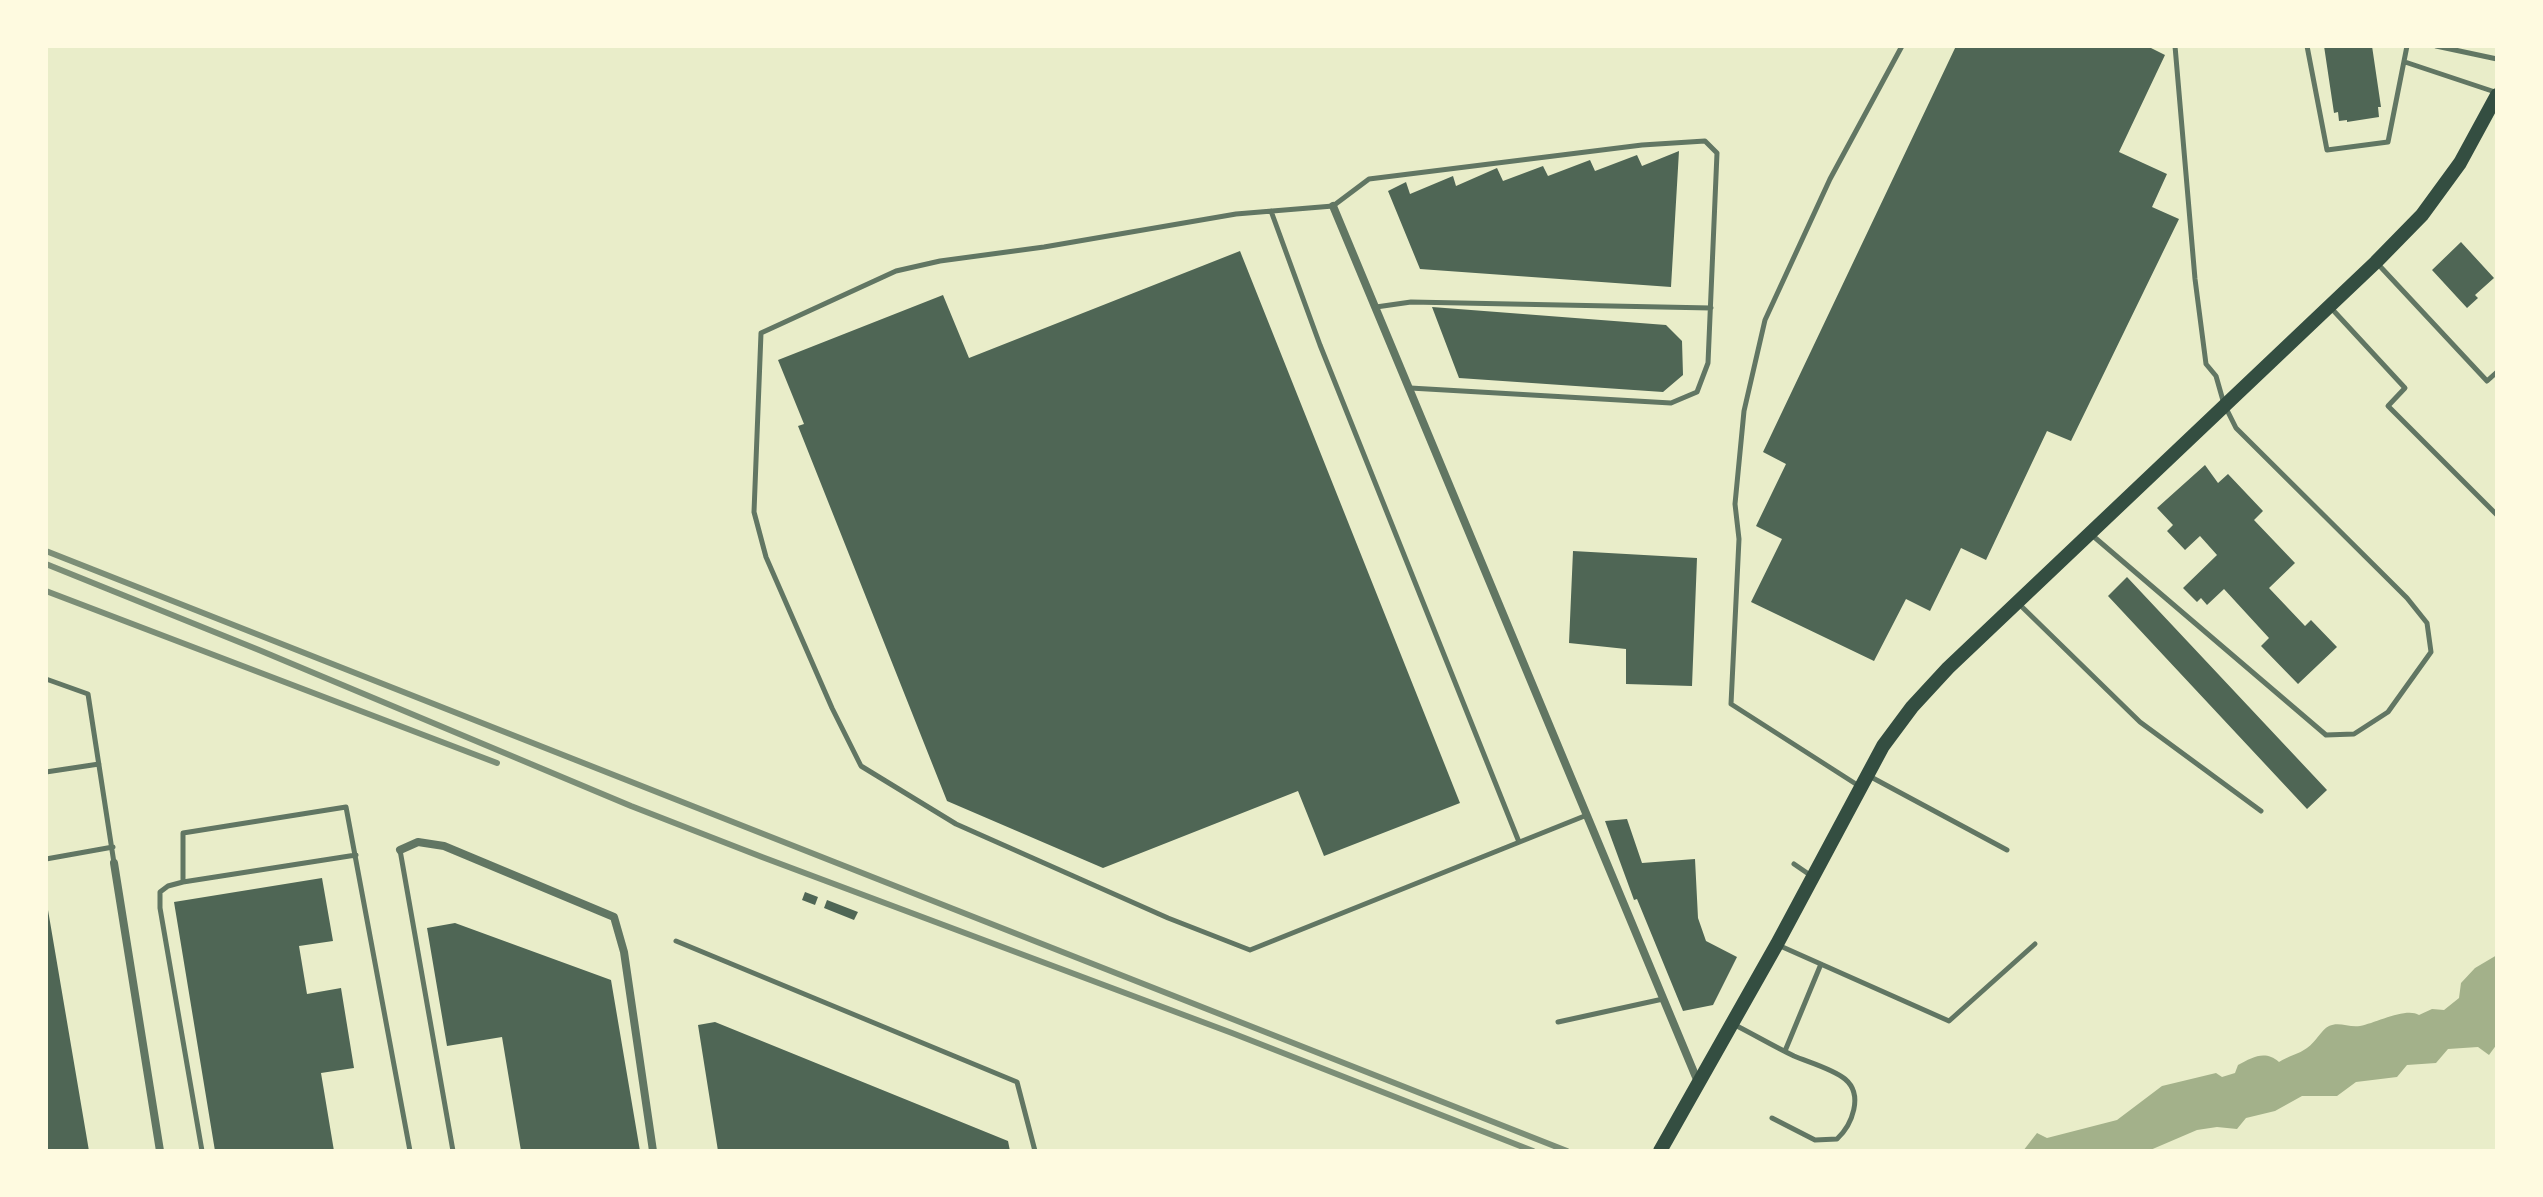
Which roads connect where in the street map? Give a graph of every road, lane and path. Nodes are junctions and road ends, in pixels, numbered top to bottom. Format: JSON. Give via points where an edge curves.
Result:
{"nodes":[{"id":1,"x":1902,"y":46,"type":"edge"},
{"id":2,"x":2175,"y":46,"type":"edge"},
{"id":3,"x":2307,"y":46,"type":"edge"},
{"id":4,"x":2407,"y":46,"type":"edge"},
{"id":5,"x":2436,"y":46,"type":"edge"},
{"id":6,"x":2497,"y":59,"type":"edge"},
{"id":7,"x":2405,"y":62,"type":"junction"},
{"id":8,"x":2497,"y":94,"type":"edge"},
{"id":9,"x":1333,"y":206,"type":"junction"},
{"id":10,"x":1271,"y":211,"type":"junction"},
{"id":11,"x":2376,"y":262,"type":"junction"},
{"id":12,"x":2328,"y":305,"type":"junction"},
{"id":13,"x":1375,"y":307,"type":"junction"},
{"id":14,"x":1711,"y":308,"type":"junction"},
{"id":15,"x":2497,"y":372,"type":"edge"},
{"id":16,"x":1409,"y":388,"type":"junction"},
{"id":17,"x":2224,"y":404,"type":"junction"},
{"id":18,"x":2497,"y":515,"type":"edge"},
{"id":19,"x":2091,"y":534,"type":"junction"},
{"id":20,"x":2018,"y":602,"type":"junction"},
{"id":21,"x":46,"y":679,"type":"edge"},
{"id":22,"x":99,"y":764,"type":"junction"},
{"id":23,"x":46,"y":772,"type":"edge"},
{"id":24,"x":1863,"y":780,"type":"junction"},
{"id":25,"x":2261,"y":811,"type":"dead end"},
{"id":26,"x":1587,"y":815,"type":"junction"},
{"id":27,"x":1519,"y":842,"type":"junction"},
{"id":28,"x":113,"y":847,"type":"junction"},
{"id":29,"x":400,"y":850,"type":"joint"},
{"id":30,"x":2007,"y":850,"type":"dead end"},
{"id":31,"x":356,"y":855,"type":"junction"},
{"id":32,"x":46,"y":859,"type":"edge"},
{"id":33,"x":114,"y":863,"type":"joint"},
{"id":34,"x":1794,"y":864,"type":"dead end"},
{"id":35,"x":1813,"y":877,"type":"junction"},
{"id":36,"x":183,"y":882,"type":"junction"},
{"id":37,"x":676,"y":941,"type":"dead end"},
{"id":38,"x":1777,"y":944,"type":"junction"},
{"id":39,"x":2035,"y":944,"type":"dead end"},
{"id":40,"x":1821,"y":964,"type":"junction"},
{"id":41,"x":1664,"y":999,"type":"junction"},
{"id":42,"x":1558,"y":1022,"type":"dead end"},
{"id":43,"x":1733,"y":1023,"type":"junction"},
{"id":44,"x":1785,"y":1051,"type":"junction"},
{"id":45,"x":1699,"y":1083,"type":"junction"},
{"id":46,"x":1772,"y":1118,"type":"dead end"},
{"id":47,"x":160,"y":1151,"type":"edge"},
{"id":48,"x":202,"y":1151,"type":"edge"},
{"id":49,"x":410,"y":1151,"type":"edge"},
{"id":50,"x":453,"y":1151,"type":"edge"},
{"id":51,"x":653,"y":1151,"type":"edge"},
{"id":52,"x":1035,"y":1151,"type":"edge"},
{"id":53,"x":1660,"y":1151,"type":"edge"}],
"edges":[{"from":1,"to":24,"type":"lane","via":[[1830,179],[1765,320],[1744,411],[1735,504],[1739,539],[1731,704]]},
{"from":2,"to":17,"type":"lane","via":[[2206,364],[2216,376]]},
{"from":3,"to":7,"type":"lane","via":[[2327,150],[2388,142]]},
{"from":4,"to":7,"type":"lane"},
{"from":5,"to":6,"type":"lane"},
{"from":7,"to":8,"type":"lane"},
{"from":8,"to":11,"type":"main road","via":[[2460,163],[2422,215]]},
{"from":9,"to":10,"type":"lane"},
{"from":9,"to":13,"type":"street"},
{"from":9,"to":14,"type":"lane","via":[[1369,179],[1705,141],[1717,153]]},
{"from":10,"to":27,"type":"lane"},
{"from":10,"to":27,"type":"lane","via":[[896,271],[761,333],[754,512],[766,557],[861,766],[956,824],[1250,950]]},
{"from":11,"to":12,"type":"main road"},
{"from":11,"to":15,"type":"lane","via":[[2487,381]]},
{"from":12,"to":17,"type":"main road"},
{"from":12,"to":18,"type":"lane","via":[[2405,388],[2388,406]]},
{"from":13,"to":14,"type":"lane","via":[[1411,302]]},
{"from":13,"to":16,"type":"street"},
{"from":14,"to":16,"type":"lane","via":[[1708,363],[1697,392],[1671,403]]},
{"from":16,"to":26,"type":"street"},
{"from":17,"to":19,"type":"main road"},
{"from":17,"to":19,"type":"lane","via":[[2236,428],[2427,623],[2431,652],[2388,712],[2354,734],[2326,735]]},
{"from":19,"to":20,"type":"main road"},
{"from":20,"to":24,"type":"main road","via":[[1912,707]]},
{"from":20,"to":25,"type":"lane","via":[[2140,722]]},
{"from":21,"to":22,"type":"lane","via":[[88,694]]},
{"from":22,"to":23,"type":"lane"},
{"from":22,"to":28,"type":"lane"},
{"from":24,"to":30,"type":"lane"},
{"from":24,"to":35,"type":"main road"},
{"from":26,"to":27,"type":"lane"},
{"from":26,"to":41,"type":"street"},
{"from":28,"to":32,"type":"lane"},
{"from":28,"to":33,"type":"lane"},
{"from":29,"to":50,"type":"lane"},
{"from":29,"to":51,"type":"street","via":[[418,842],[444,846],[614,917],[624,952]]},
{"from":31,"to":36,"type":"lane"},
{"from":31,"to":36,"type":"lane","via":[[346,807],[183,833]]},
{"from":31,"to":49,"type":"lane"},
{"from":33,"to":47,"type":"street"},
{"from":34,"to":35,"type":"lane"},
{"from":35,"to":38,"type":"main road"},
{"from":36,"to":48,"type":"lane","via":[[160,892],[160,908]]},
{"from":37,"to":52,"type":"lane","via":[[1017,1082]]},
{"from":38,"to":40,"type":"lane"},
{"from":38,"to":43,"type":"main road"},
{"from":39,"to":40,"type":"lane","via":[[1949,1021]]},
{"from":40,"to":44,"type":"lane"},
{"from":41,"to":42,"type":"lane"},
{"from":41,"to":45,"type":"street"},
{"from":43,"to":44,"type":"lane"},
{"from":43,"to":45,"type":"main road"},
{"from":44,"to":46,"type":"lane","via":[[1844,1078],[1854,1091],[1853,1111],[1847,1130],[1837,1139],[1815,1140]]},
{"from":45,"to":53,"type":"main road"}]}
